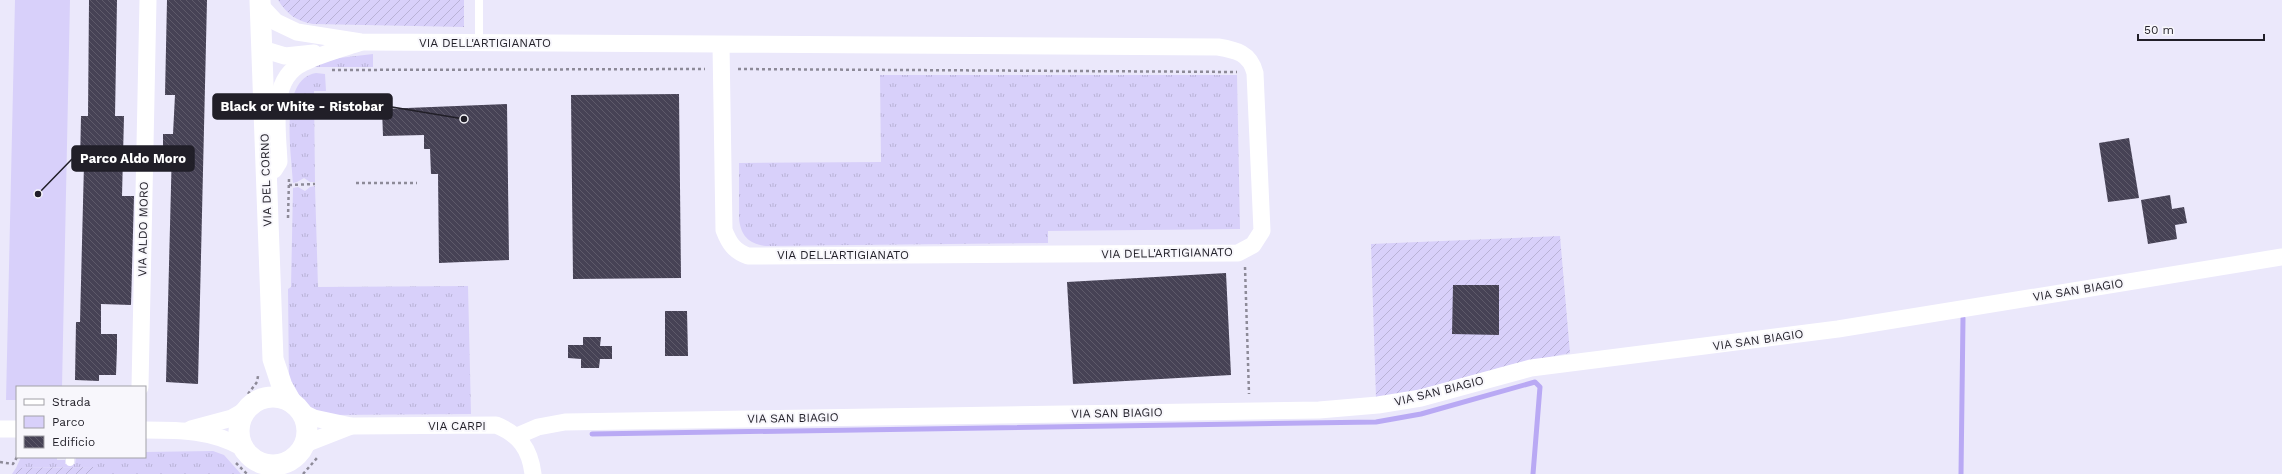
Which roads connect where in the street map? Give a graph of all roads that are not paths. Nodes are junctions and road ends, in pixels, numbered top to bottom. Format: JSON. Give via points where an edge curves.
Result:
{"nodes":[{"id":1,"x":148,"y":0,"type":"edge"},
{"id":2,"x":479,"y":0,"type":"edge"},
{"id":3,"x":260,"y":3,"type":"edge"},
{"id":4,"x":361,"y":42,"type":"junction"},
{"id":5,"x":479,"y":43,"type":"junction"},
{"id":6,"x":721,"y":45,"type":"junction"},
{"id":7,"x":262,"y":49,"type":"junction"},
{"id":8,"x":266,"y":174,"type":"junction"},
{"id":9,"x":2282,"y":257,"type":"edge"},
{"id":10,"x":266,"y":364,"type":"junction"},
{"id":11,"x":140,"y":386,"type":"edge"},
{"id":12,"x":249,"y":403,"type":"junction"},
{"id":13,"x":295,"y":406,"type":"junction"},
{"id":14,"x":351,"y":426,"type":"junction"},
{"id":15,"x":0,"y":429,"type":"edge"},
{"id":16,"x":16,"y":429,"type":"edge"},
{"id":17,"x":146,"y":430,"type":"edge"},
{"id":18,"x":189,"y":430,"type":"junction"},
{"id":19,"x":517,"y":436,"type":"junction"},
{"id":20,"x":243,"y":448,"type":"junction"},
{"id":21,"x":302,"y":461,"type":"edge"},
{"id":22,"x":266,"y":469,"type":"edge"},
{"id":23,"x":533,"y":474,"type":"edge"}],
"edges":[{"from":1,"to":11,"type":"street","name":"VIA ALDO MORO"},
{"from":2,"to":5,"type":"lane"},
{"from":3,"to":4,"type":"street","name":"VIA DELL'ARTIGIANATO","via":[[276,22],[297,32]]},
{"from":3,"to":7,"type":"street","name":"VIA DEL CORNO"},
{"from":4,"to":5,"type":"street","name":"VIA DELL'ARTIGIANATO"},
{"from":4,"to":7,"type":"street","via":[[302,55],[285,56]]},
{"from":4,"to":8,"type":"street","via":[[302,63],[284,83],[278,96],[278,162],[274,170]]},
{"from":5,"to":6,"type":"street","name":"VIA DELL'ARTIGIANATO"},
{"from":6,"to":6,"type":"street","name":"VIA DELL'ARTIGIANATO","via":[[1218,47],[1240,53],[1253,63],[1255,73],[1262,231],[1254,245],[1230,253],[748,256],[738,252],[730,244],[724,230]]},
{"from":7,"to":8,"type":"street","name":"VIA DEL CORNO"},
{"from":8,"to":10,"type":"street","name":"VIA DEL CORNO"},
{"from":9,"to":19,"type":"street","name":"VIA SAN BIAGIO","via":[[1838,329],[1531,368],[1421,398],[1378,405],[1319,410],[565,422],[538,427]]},
{"from":10,"to":12,"type":"street","name":"VIA DEL CORNO","via":[[266,386]]},
{"from":10,"to":13,"type":"street","name":"VIA DEL CORNO"},
{"from":12,"to":13,"type":"street","name":"VIA CARPI","via":[[270,397],[282,398]]},
{"from":12,"to":18,"type":"street","name":"VIA CARPI","via":[[232,418]]},
{"from":12,"to":20,"type":"street","via":[[240,423],[239,435]]},
{"from":13,"to":14,"type":"street","name":"VIA CARPI","via":[[314,418]]},
{"from":13,"to":21,"type":"street","via":[[305,421],[307,432]]},
{"from":14,"to":19,"type":"street","name":"VIA CARPI","via":[[496,425]]},
{"from":14,"to":21,"type":"street","name":"VIA CARPI"},
{"from":15,"to":16,"type":"street"},
{"from":17,"to":18,"type":"street","name":"VIA CARPI"},
{"from":18,"to":20,"type":"street","name":"VIA CARPI","via":[[231,441]]},
{"from":19,"to":23,"type":"street","name":"VIA CARPI","via":[[525,445],[532,461]]},
{"from":20,"to":22,"type":"street","name":"VIA CARPI"},
{"from":21,"to":22,"type":"street","name":"VIA CARPI"}]}
